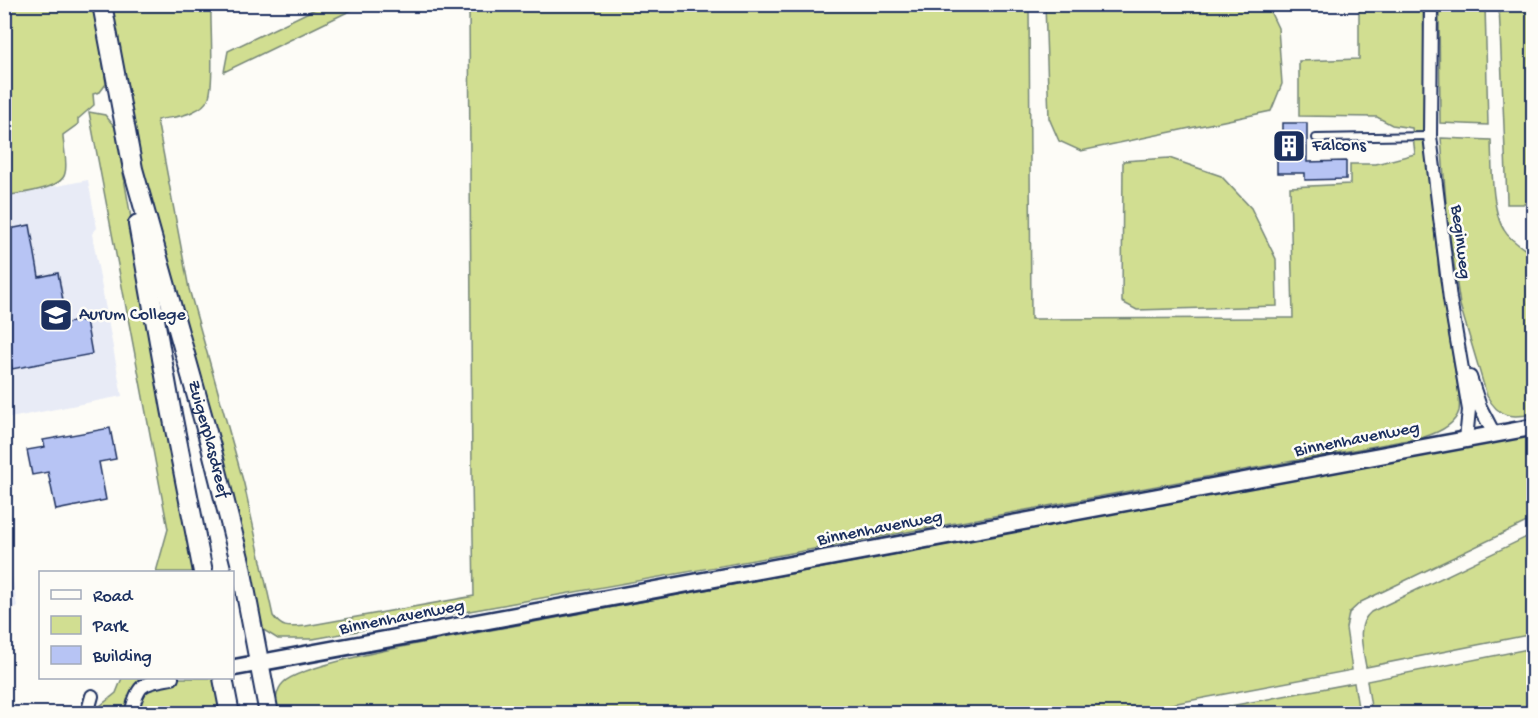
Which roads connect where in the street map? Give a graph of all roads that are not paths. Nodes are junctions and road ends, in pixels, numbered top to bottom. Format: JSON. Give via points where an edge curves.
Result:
{"nodes":[{"id":1,"x":102,"y":4,"type":"edge"},
{"id":2,"x":1431,"y":4,"type":"edge"},
{"id":3,"x":1430,"y":135,"type":"junction"},
{"id":4,"x":1316,"y":138,"type":"dead end"},
{"id":5,"x":133,"y":168,"type":"junction"},
{"id":6,"x":1460,"y":352,"type":"junction"},
{"id":7,"x":1533,"y":427,"type":"edge"},
{"id":8,"x":1494,"y":434,"type":"junction"},
{"id":9,"x":1466,"y":440,"type":"junction"},
{"id":10,"x":203,"y":571,"type":"edge"},
{"id":11,"x":260,"y":664,"type":"junction"},
{"id":12,"x":234,"y":668,"type":"edge"},
{"id":13,"x":167,"y":679,"type":"edge"},
{"id":14,"x":223,"y":679,"type":"edge"},
{"id":15,"x":92,"y":696,"type":"dead end"},
{"id":16,"x":87,"y":714,"type":"edge"},
{"id":17,"x":131,"y":714,"type":"edge"},
{"id":18,"x":230,"y":714,"type":"edge"},
{"id":19,"x":269,"y":714,"type":"edge"}],
"edges":[{"from":1,"to":5,"type":"main road","name":"Zuigerplasdreef"},
{"from":2,"to":3,"type":"street","name":"Beginweg"},
{"from":3,"to":4,"type":"lane"},
{"from":3,"to":6,"type":"street","name":"Beginweg","via":[[1449,299]]},
{"from":5,"to":10,"type":"main road","name":"Zuigerplasdreef","via":[[136,217]]},
{"from":5,"to":11,"type":"main road","name":"Zuigerplasdreef","via":[[210,443],[240,562]]},
{"from":6,"to":8,"type":"street","name":"Beginweg"},
{"from":6,"to":9,"type":"street","name":"Beginweg","via":[[1469,410]]},
{"from":7,"to":8,"type":"street","name":"Binnenhavenweg"},
{"from":8,"to":9,"type":"street","name":"Binnenhavenweg"},
{"from":9,"to":11,"type":"street","name":"Binnenhavenweg"},
{"from":11,"to":12,"type":"street","name":"Binnenhavenweg"},
{"from":11,"to":19,"type":"main road","name":"Zuigerplasdreef"},
{"from":13,"to":17,"type":"street","via":[[146,683],[136,692]]},
{"from":14,"to":18,"type":"main road"},
{"from":15,"to":16,"type":"street"}]}
